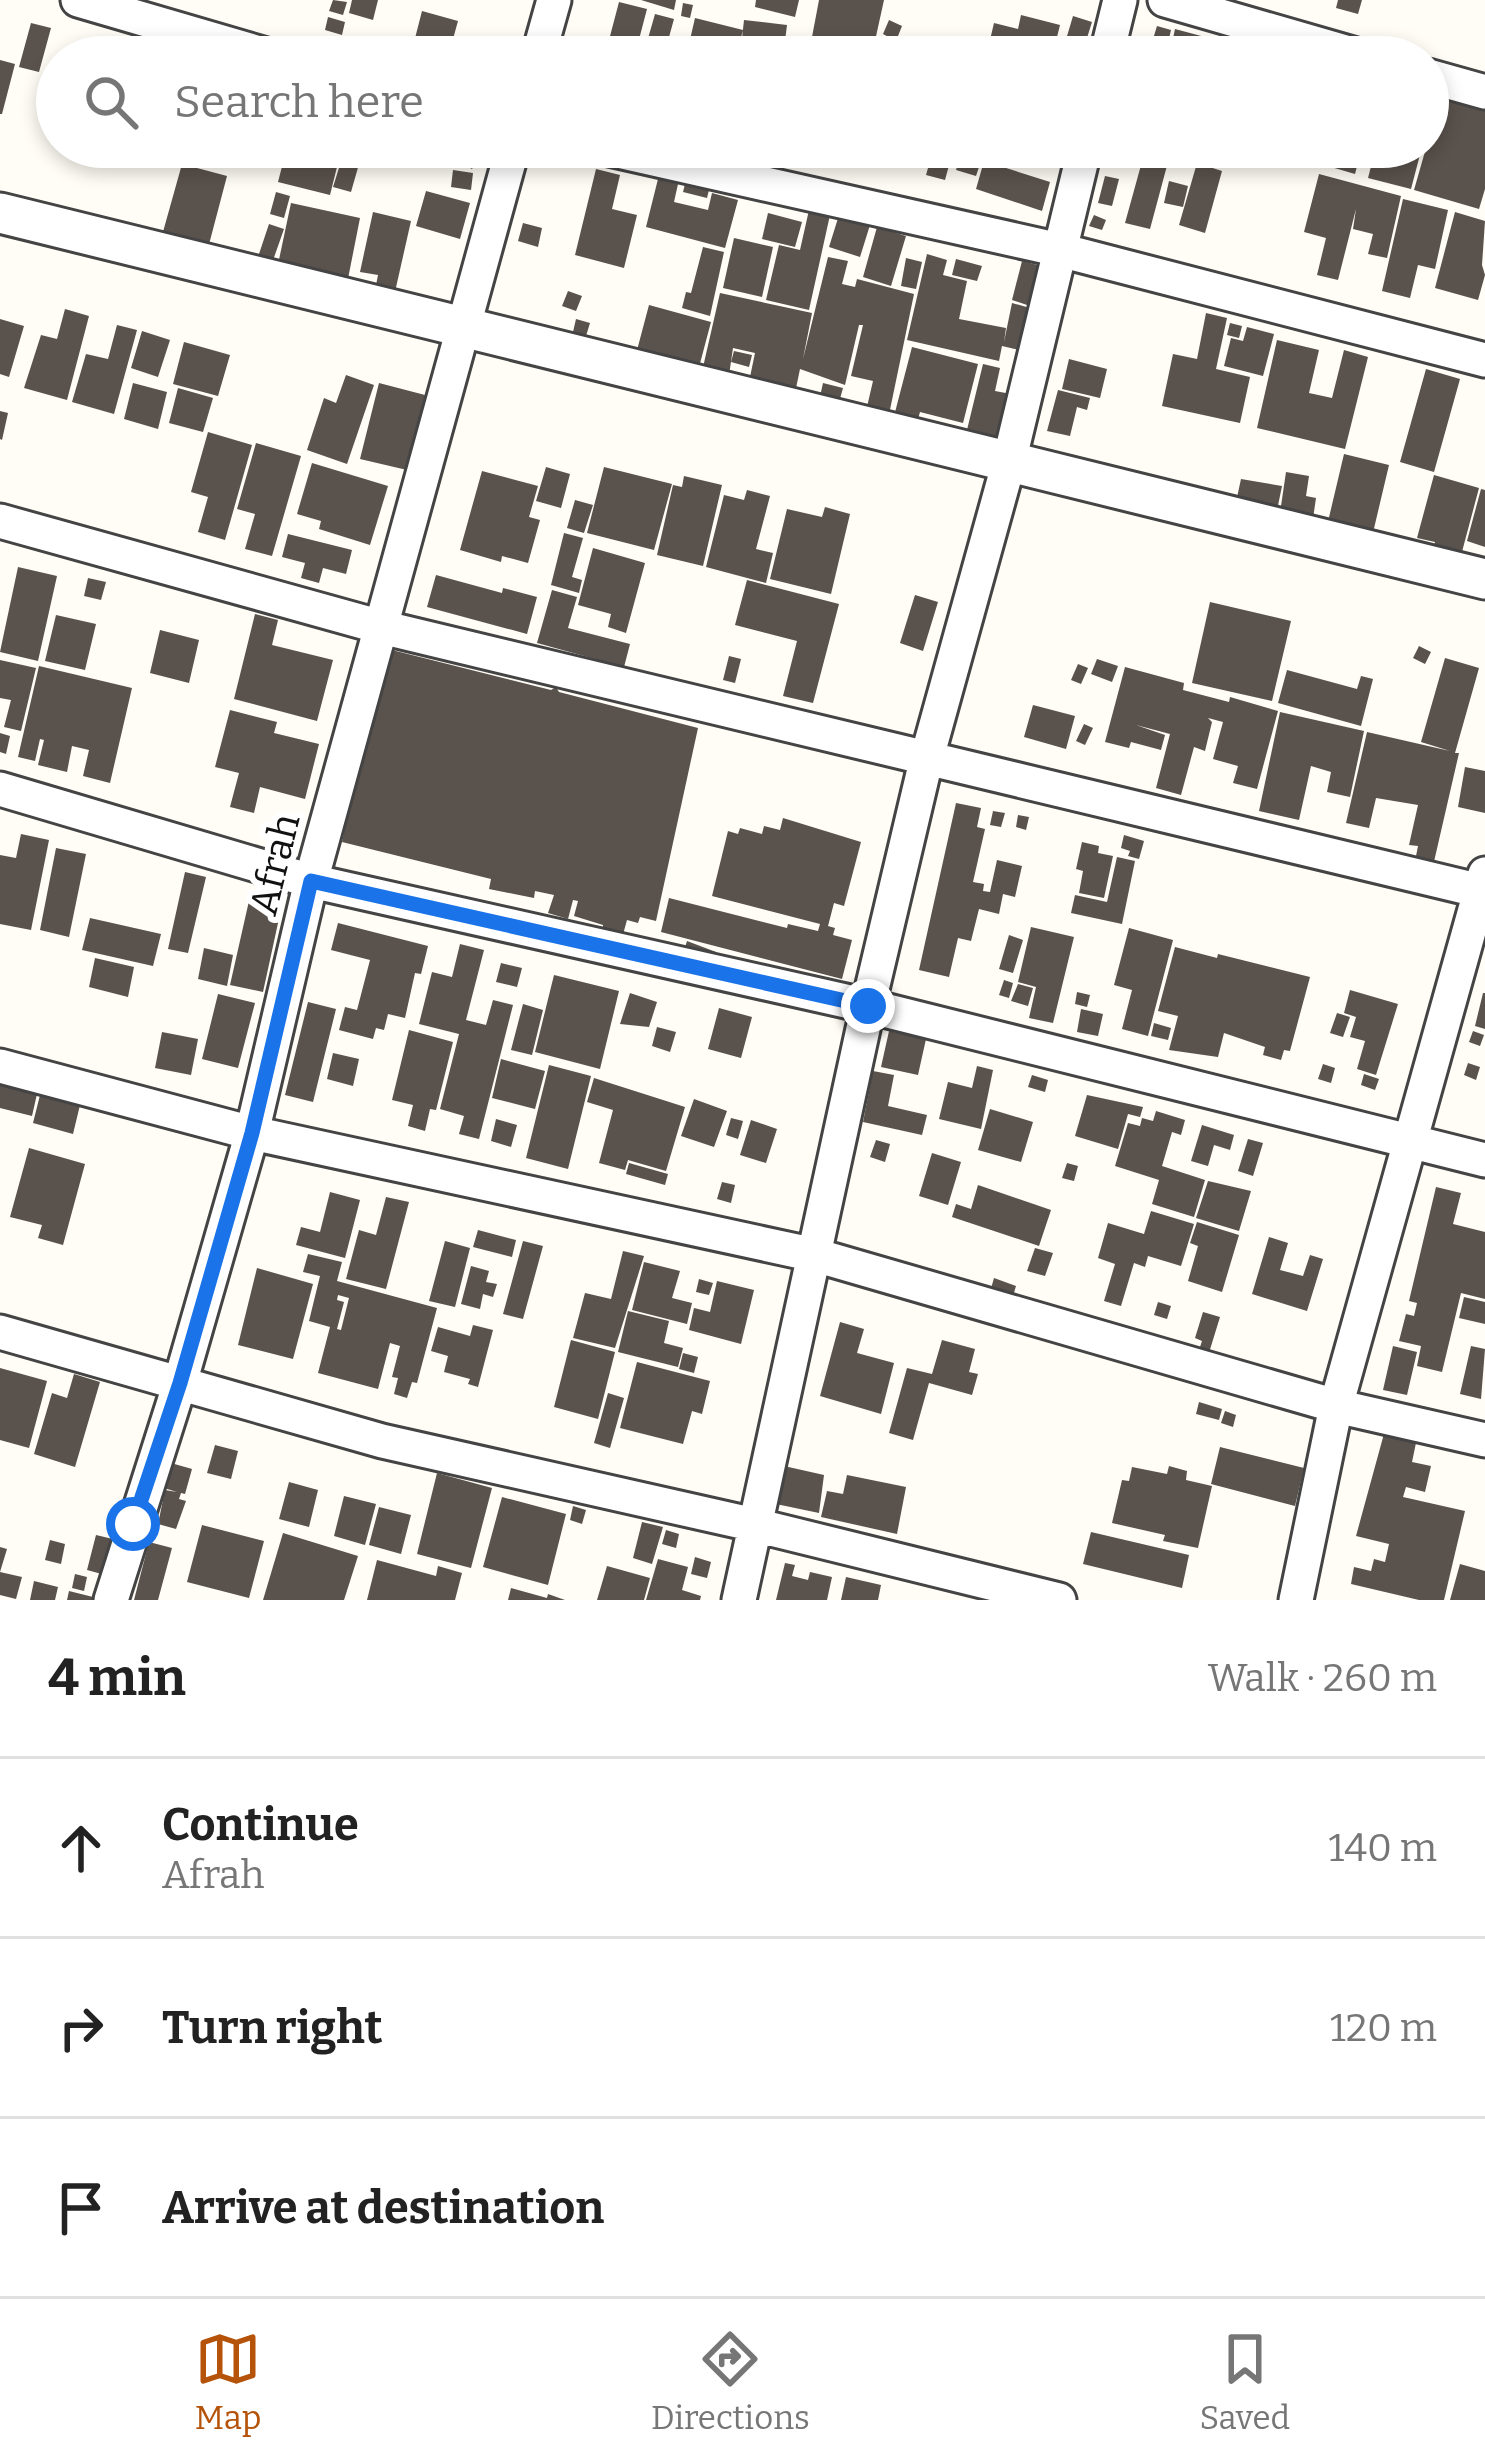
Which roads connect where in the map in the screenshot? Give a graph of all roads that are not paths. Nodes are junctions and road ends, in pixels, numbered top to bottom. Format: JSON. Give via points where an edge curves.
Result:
{"nodes":[{"id":1,"x":78,"y":0,"type":"edge"},
{"id":2,"x":554,"y":0,"type":"edge"},
{"id":3,"x":1120,"y":0,"type":"edge"},
{"id":4,"x":1165,"y":0,"type":"edge"},
{"id":5,"x":201,"y":36,"type":"edge"},
{"id":6,"x":544,"y":36,"type":"edge"},
{"id":7,"x":1111,"y":36,"type":"edge"},
{"id":8,"x":1290,"y":36,"type":"edge"},
{"id":9,"x":1449,"y":82,"type":"edge"},
{"id":10,"x":1485,"y":92,"type":"edge"},
{"id":11,"x":507,"y":168,"type":"edge"},
{"id":12,"x":694,"y":168,"type":"edge"},
{"id":13,"x":1080,"y":168,"type":"edge"},
{"id":14,"x":0,"y":213,"type":"edge"},
{"id":15,"x":1060,"y":250,"type":"junction"},
{"id":16,"x":464,"y":328,"type":"junction"},
{"id":17,"x":1485,"y":360,"type":"edge"},
{"id":18,"x":1009,"y":462,"type":"junction"},
{"id":19,"x":0,"y":521,"type":"edge"},
{"id":20,"x":1485,"y":580,"type":"edge"},
{"id":21,"x":381,"y":627,"type":"junction"},
{"id":22,"x":926,"y":760,"type":"junction"},
{"id":23,"x":0,"y":789,"type":"edge"},
{"id":24,"x":311,"y":881,"type":"junction"},
{"id":25,"x":1484,"y":886,"type":"edge"},
{"id":26,"x":868,"y":1006,"type":"junction"},
{"id":27,"x":0,"y":1066,"type":"edge"},
{"id":28,"x":252,"y":1133,"type":"junction"},
{"id":29,"x":1411,"y":1142,"type":"junction"},
{"id":30,"x":1485,"y":1160,"type":"edge"},
{"id":31,"x":815,"y":1255,"type":"junction"},
{"id":32,"x":0,"y":1332,"type":"edge"},
{"id":33,"x":180,"y":1383,"type":"junction"},
{"id":34,"x":1336,"y":1406,"type":"junction"},
{"id":35,"x":1485,"y":1440,"type":"edge"},
{"id":36,"x":755,"y":1525,"type":"junction"},
{"id":37,"x":110,"y":1600,"type":"edge"},
{"id":38,"x":739,"y":1600,"type":"edge"},
{"id":39,"x":1059,"y":1600,"type":"edge"},
{"id":40,"x":1297,"y":1600,"type":"edge"}],
"edges":[{"from":1,"to":5,"type":"street"},
{"from":2,"to":6,"type":"street"},
{"from":3,"to":7,"type":"street"},
{"from":4,"to":8,"type":"street"},
{"from":9,"to":10,"type":"street"},
{"from":11,"to":16,"type":"street","name":"Afrah"},
{"from":12,"to":15,"type":"street"},
{"from":13,"to":15,"type":"street"},
{"from":14,"to":16,"type":"street"},
{"from":15,"to":17,"type":"street"},
{"from":15,"to":18,"type":"street"},
{"from":16,"to":18,"type":"street"},
{"from":16,"to":21,"type":"street","name":"Afrah"},
{"from":18,"to":20,"type":"street"},
{"from":18,"to":22,"type":"street"},
{"from":19,"to":21,"type":"street"},
{"from":21,"to":22,"type":"street"},
{"from":21,"to":24,"type":"street","name":"Afrah"},
{"from":22,"to":25,"type":"street"},
{"from":22,"to":26,"type":"street"},
{"from":23,"to":24,"type":"street"},
{"from":24,"to":26,"type":"street"},
{"from":24,"to":28,"type":"street","name":"Afrah"},
{"from":25,"to":29,"type":"street"},
{"from":26,"to":29,"type":"street"},
{"from":26,"to":31,"type":"street"},
{"from":27,"to":28,"type":"street"},
{"from":28,"to":31,"type":"street"},
{"from":28,"to":33,"type":"street","name":"Afrah"},
{"from":29,"to":30,"type":"street"},
{"from":29,"to":34,"type":"street"},
{"from":31,"to":34,"type":"street"},
{"from":31,"to":36,"type":"street"},
{"from":32,"to":33,"type":"street"},
{"from":33,"to":36,"type":"street","via":[[382,1441]]},
{"from":33,"to":37,"type":"street","name":"Afrah"},
{"from":34,"to":35,"type":"street"},
{"from":34,"to":40,"type":"street"},
{"from":36,"to":38,"type":"street"},
{"from":36,"to":39,"type":"street"}]}
